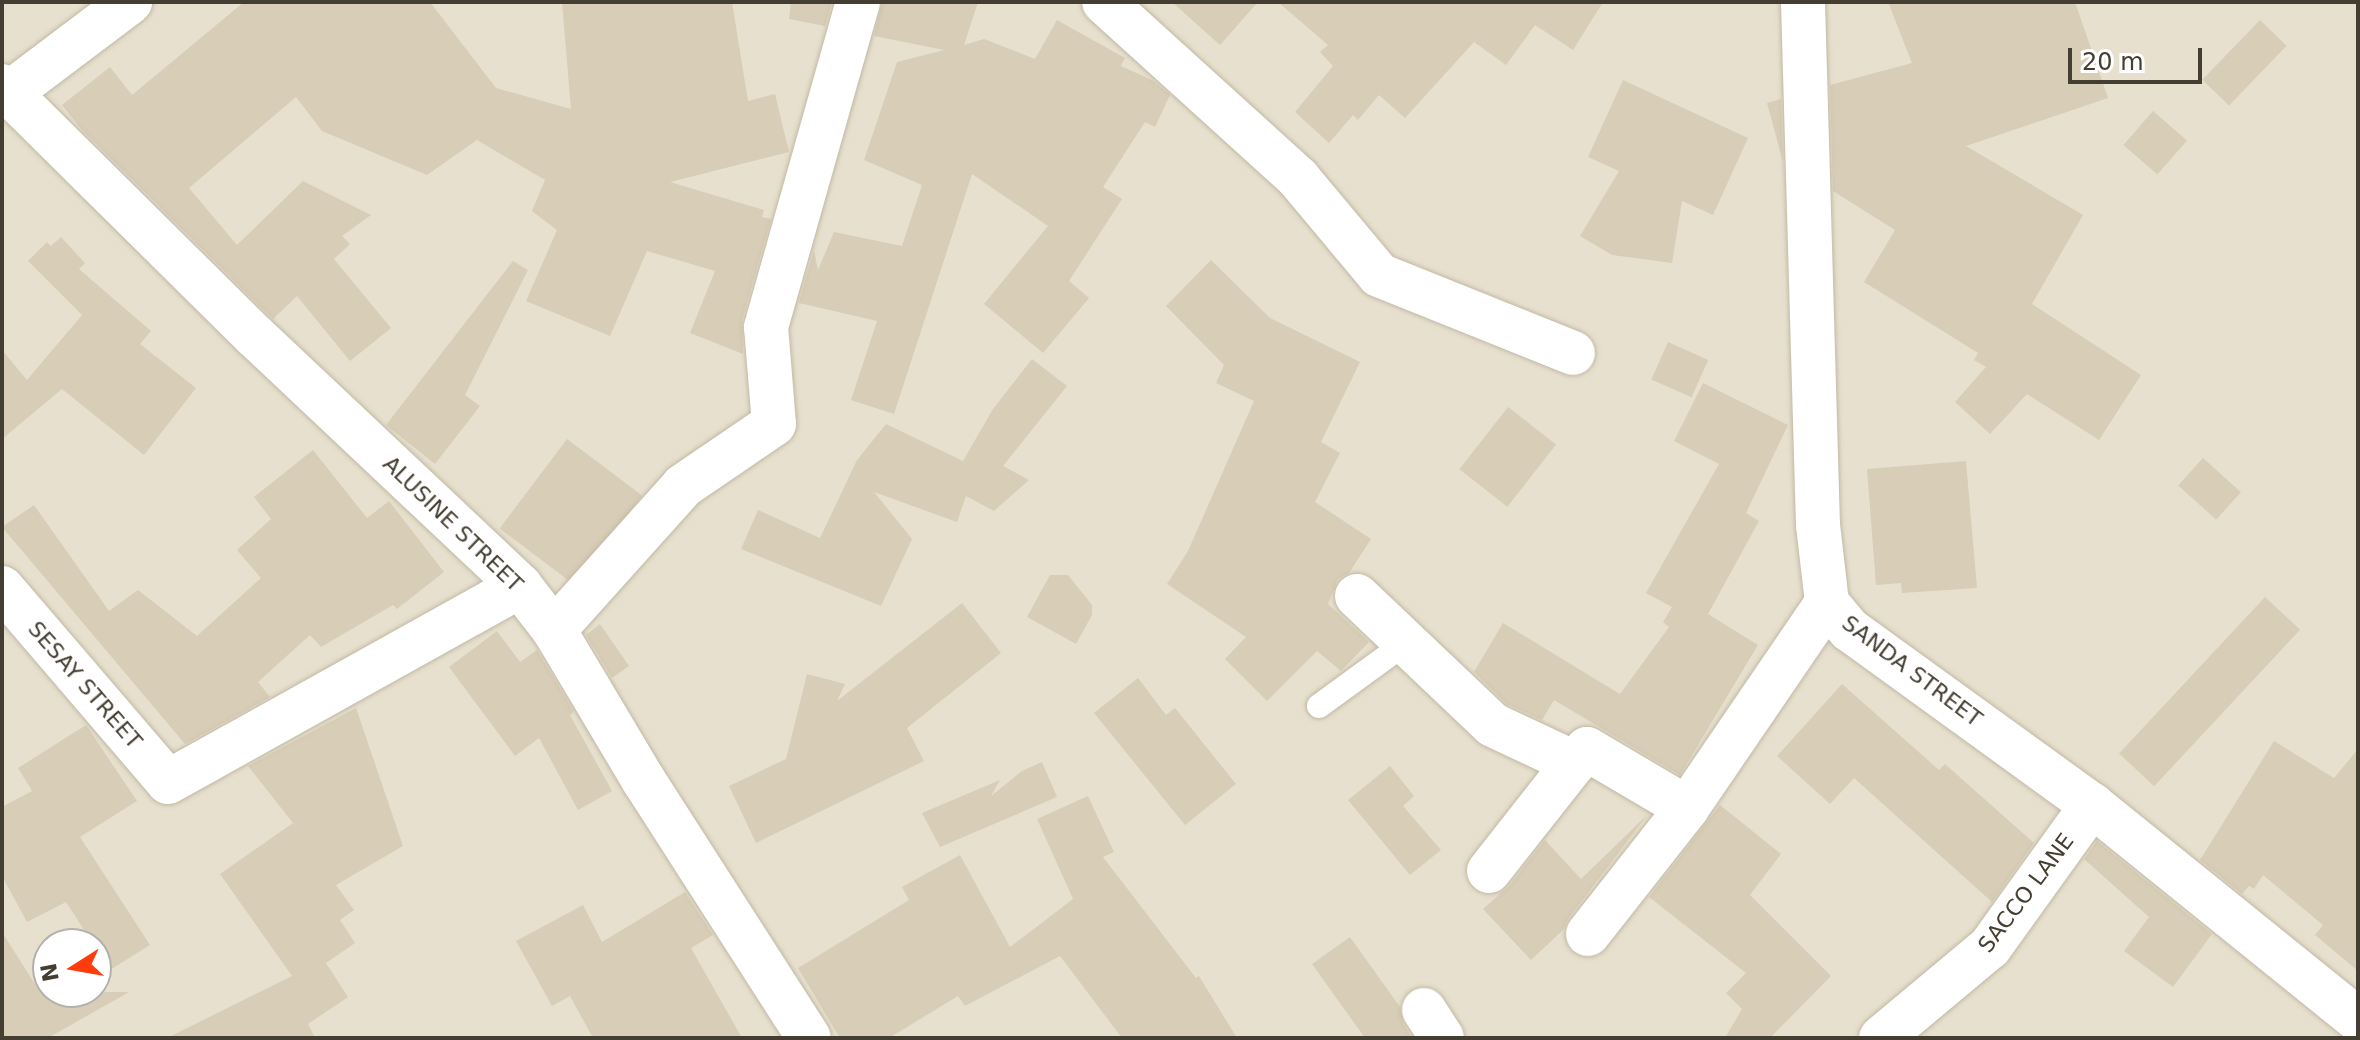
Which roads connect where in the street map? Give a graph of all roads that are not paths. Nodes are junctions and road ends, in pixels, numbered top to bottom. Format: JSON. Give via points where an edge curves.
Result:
{"nodes":[{"id":1,"x":130,"y":2,"type":"edge"},
{"id":2,"x":858,"y":2,"type":"edge"},
{"id":3,"x":1104,"y":2,"type":"edge"},
{"id":4,"x":1803,"y":2,"type":"edge"},
{"id":5,"x":5,"y":90,"type":"edge"},
{"id":6,"x":1573,"y":353,"type":"dead end"},
{"id":7,"x":520,"y":586,"type":"junction"},
{"id":8,"x":2,"y":588,"type":"edge"},
{"id":9,"x":1357,"y":596,"type":"dead end"},
{"id":10,"x":1827,"y":603,"type":"junction"},
{"id":11,"x":554,"y":630,"type":"junction"},
{"id":12,"x":1408,"y":641,"type":"junction"},
{"id":13,"x":1319,"y":706,"type":"dead end"},
{"id":14,"x":1574,"y":763,"type":"junction"},
{"id":15,"x":2092,"y":805,"type":"junction"},
{"id":16,"x":1687,"y":808,"type":"junction"},
{"id":17,"x":1489,"y":871,"type":"dead end"},
{"id":18,"x":1588,"y":934,"type":"dead end"},
{"id":19,"x":2358,"y":1020,"type":"edge"},
{"id":20,"x":809,"y":1038,"type":"edge"},
{"id":21,"x":1881,"y":1038,"type":"edge"}],
"edges":[{"from":1,"to":5,"type":"street"},
{"from":2,"to":11,"type":"street","via":[[766,327],[774,424],[683,486]]},
{"from":3,"to":6,"type":"street","via":[[1298,178],[1379,275]]},
{"from":4,"to":10,"type":"street","name":"SANDA STREET","via":[[1818,525]]},
{"from":5,"to":7,"type":"street","name":"ALUSINE STREET","via":[[267,348]]},
{"from":7,"to":8,"type":"street","name":"SESAY STREET","via":[[168,782]]},
{"from":7,"to":11,"type":"street","name":"ALUSINE STREET"},
{"from":9,"to":12,"type":"street"},
{"from":10,"to":15,"type":"street","name":"SANDA STREET","via":[[1850,630]]},
{"from":10,"to":16,"type":"street"},
{"from":11,"to":20,"type":"street","name":"ALUSINE STREET"},
{"from":12,"to":13,"type":"lane"},
{"from":12,"to":14,"type":"street","via":[[1493,725]]},
{"from":14,"to":16,"type":"street","via":[[1587,749]]},
{"from":14,"to":17,"type":"street"},
{"from":15,"to":19,"type":"street","name":"SANDA STREET"},
{"from":15,"to":21,"type":"street","name":"SACCO LANE","via":[[1990,947]]},
{"from":16,"to":18,"type":"street"}]}
